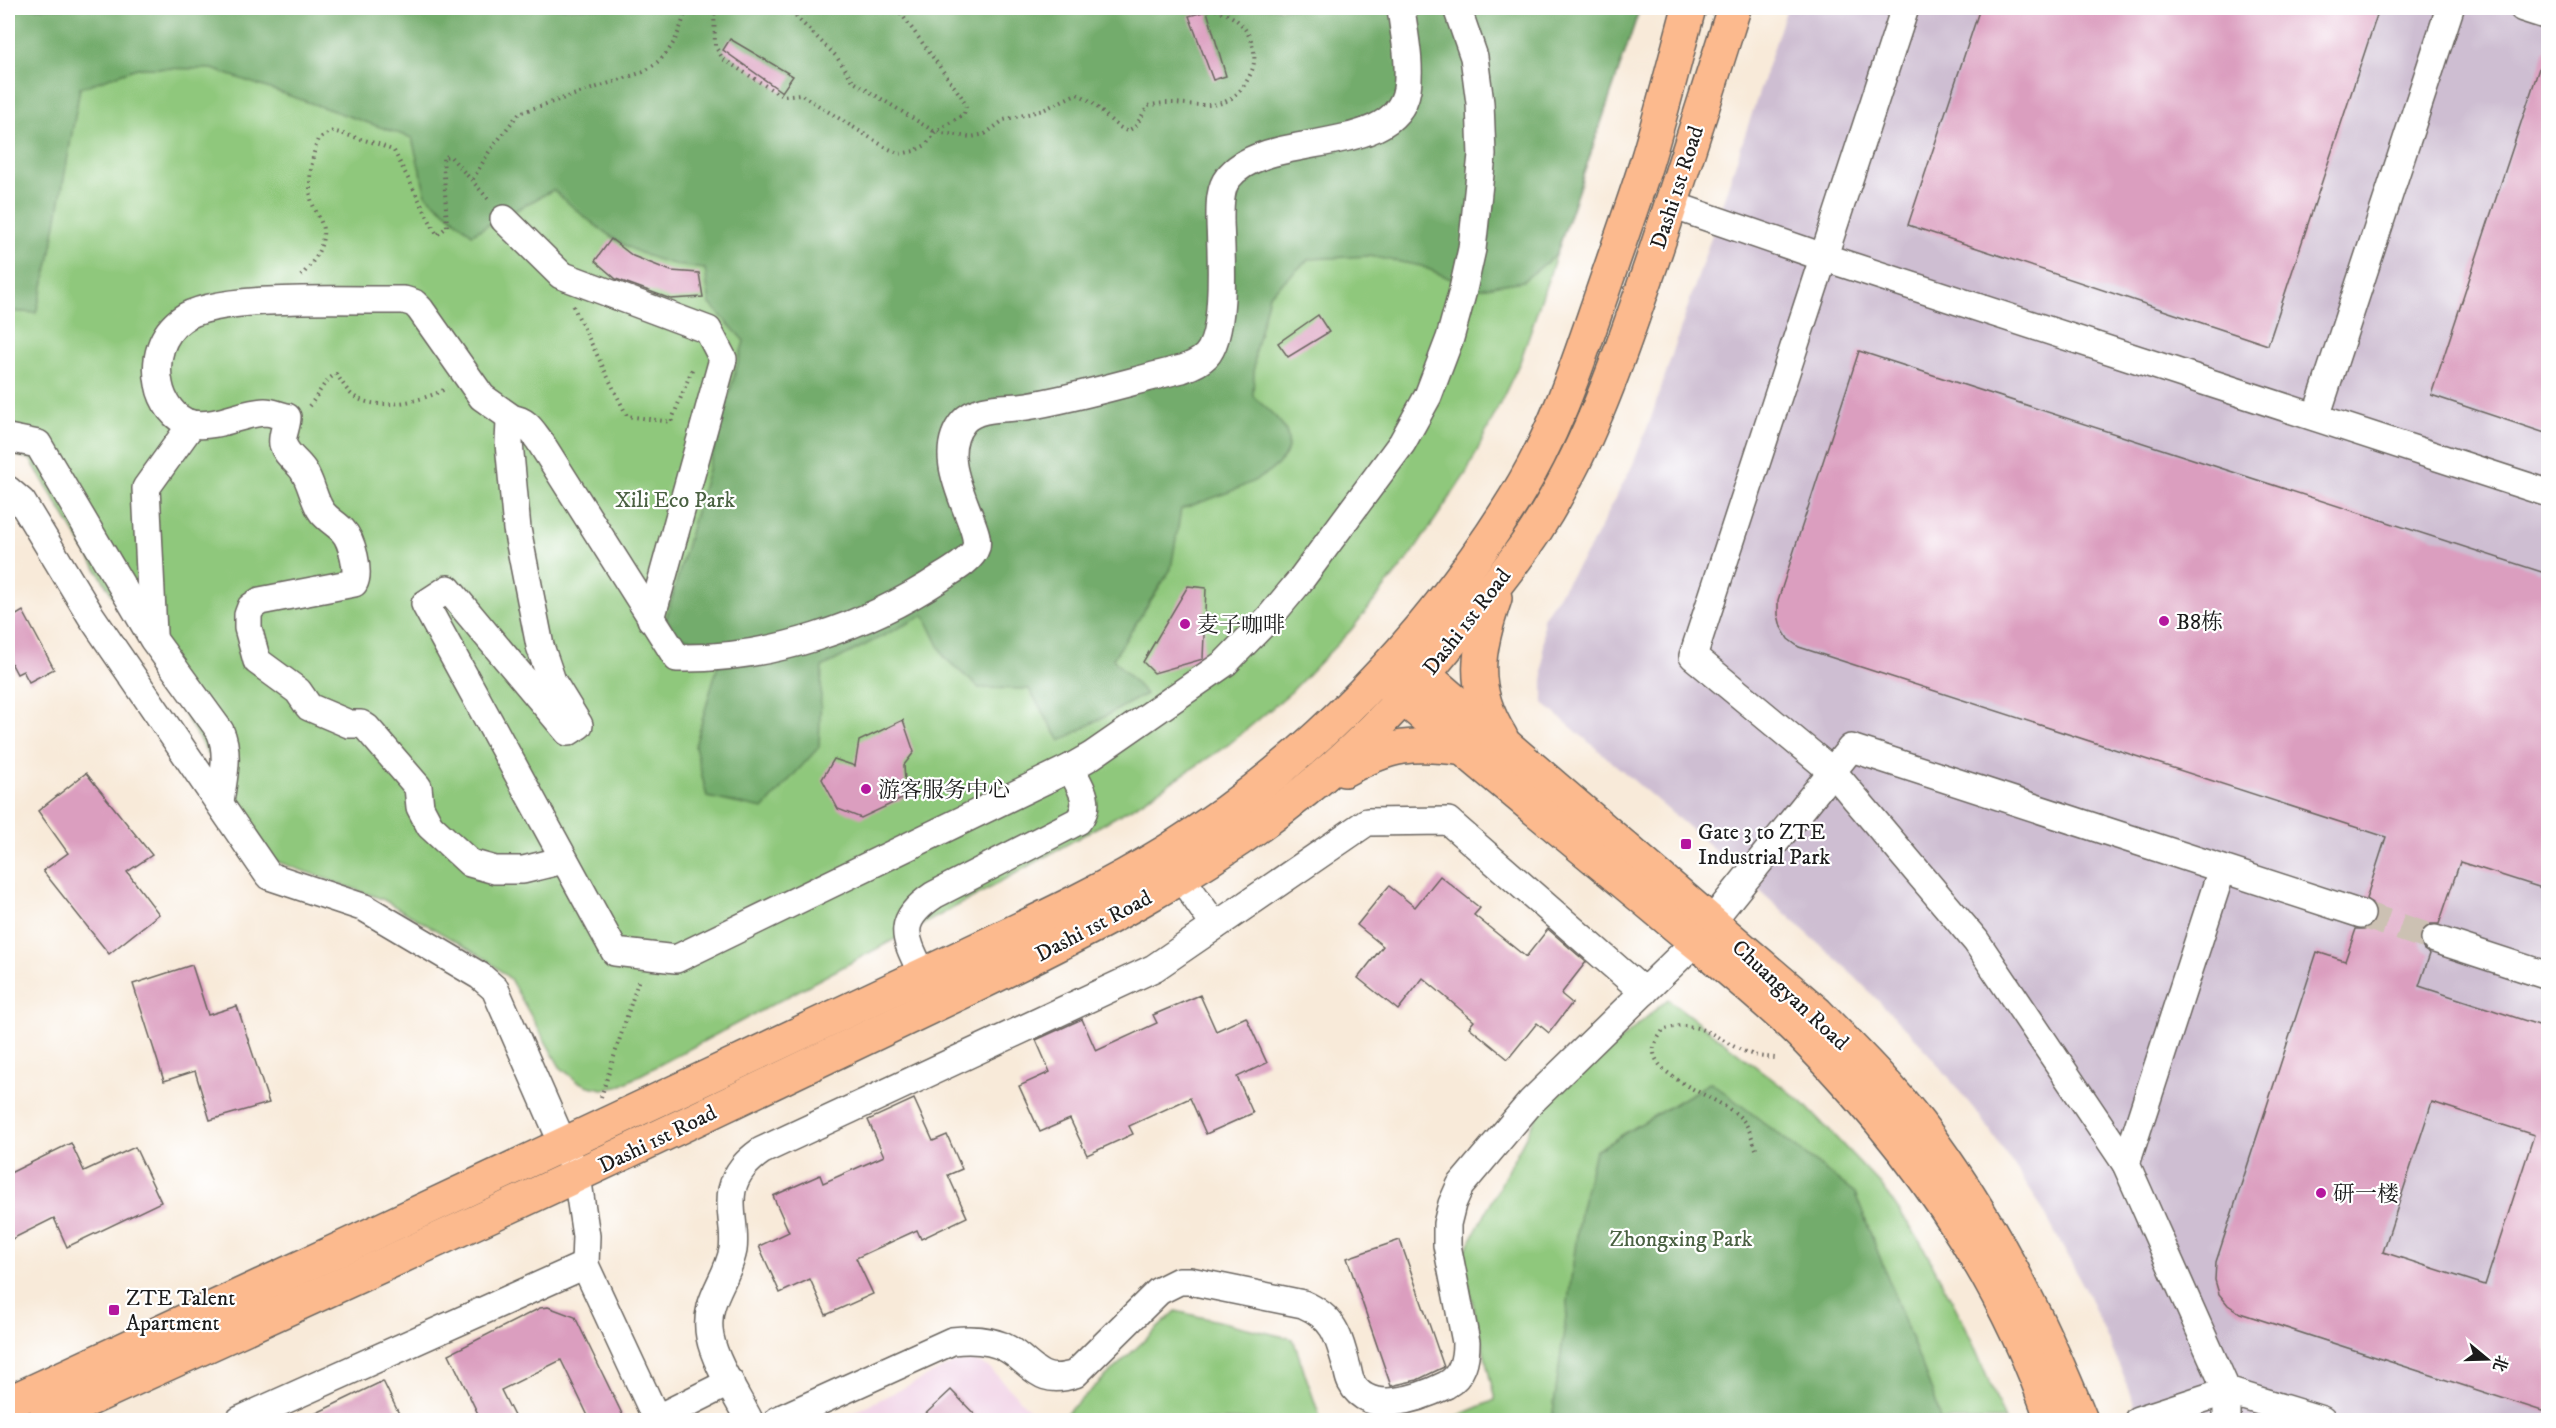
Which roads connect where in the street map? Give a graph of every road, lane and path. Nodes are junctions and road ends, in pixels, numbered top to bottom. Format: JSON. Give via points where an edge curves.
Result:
{"nodes":[{"id":1,"x":687,"y":8,"type":"edge"},
{"id":2,"x":714,"y":8,"type":"edge"},
{"id":3,"x":788,"y":8,"type":"edge"},
{"id":4,"x":897,"y":8,"type":"edge"},
{"id":5,"x":1205,"y":8,"type":"edge"},
{"id":6,"x":1401,"y":8,"type":"edge"},
{"id":7,"x":1457,"y":8,"type":"edge"},
{"id":8,"x":1689,"y":8,"type":"edge"},
{"id":9,"x":1734,"y":8,"type":"edge"},
{"id":10,"x":1905,"y":8,"type":"edge"},
{"id":11,"x":2450,"y":8,"type":"edge"},
{"id":12,"x":2523,"y":8,"type":"edge"},
{"id":13,"x":2548,"y":16,"type":"edge"},
{"id":14,"x":935,"y":132,"type":"junction"},
{"id":15,"x":1672,"y":205,"type":"junction"},
{"id":16,"x":504,"y":219,"type":"dead end"},
{"id":17,"x":1823,"y":257,"type":"junction"},
{"id":18,"x":561,"y":275,"type":"junction"},
{"id":19,"x":270,"y":301,"type":"junction"},
{"id":20,"x":708,"y":330,"type":"junction"},
{"id":21,"x":466,"y":377,"type":"junction"},
{"id":22,"x":287,"y":417,"type":"junction"},
{"id":23,"x":2316,"y":417,"type":"junction"},
{"id":24,"x":513,"y":419,"type":"junction"},
{"id":25,"x":192,"y":424,"type":"junction"},
{"id":26,"x":8,"y":438,"type":"edge"},
{"id":27,"x":8,"y":490,"type":"edge"},
{"id":28,"x":2548,"y":493,"type":"edge"},
{"id":29,"x":1502,"y":576,"type":"junction"},
{"id":30,"x":651,"y":619,"type":"junction"},
{"id":31,"x":153,"y":639,"type":"junction"},
{"id":32,"x":1388,"y":664,"type":"junction"},
{"id":33,"x":1413,"y":686,"type":"junction"},
{"id":34,"x":1465,"y":749,"type":"junction"},
{"id":35,"x":1510,"y":751,"type":"junction"},
{"id":36,"x":1070,"y":768,"type":"junction"},
{"id":37,"x":1833,"y":772,"type":"junction"},
{"id":38,"x":1305,"y":792,"type":"junction"},
{"id":39,"x":220,"y":802,"type":"junction"},
{"id":40,"x":564,"y":860,"type":"junction"},
{"id":41,"x":2222,"y":869,"type":"junction"},
{"id":42,"x":1181,"y":878,"type":"junction"},
{"id":43,"x":2361,"y":914,"type":"tunnel mouth"},
{"id":44,"x":1215,"y":926,"type":"junction"},
{"id":45,"x":1704,"y":932,"type":"junction"},
{"id":46,"x":2434,"y":939,"type":"tunnel mouth"},
{"id":47,"x":646,"y":957,"type":"junction"},
{"id":48,"x":923,"y":975,"type":"junction"},
{"id":49,"x":2548,"y":976,"type":"edge"},
{"id":50,"x":1644,"y":992,"type":"junction"},
{"id":51,"x":1775,"y":1058,"type":"dead end"},
{"id":52,"x":577,"y":1139,"type":"junction"},
{"id":53,"x":1756,"y":1149,"type":"dead end"},
{"id":54,"x":2126,"y":1164,"type":"junction"},
{"id":55,"x":577,"y":1176,"type":"junction"},
{"id":56,"x":585,"y":1265,"type":"junction"},
{"id":57,"x":730,"y":1382,"type":"junction"},
{"id":58,"x":2227,"y":1391,"type":"junction"},
{"id":59,"x":8,"y":1403,"type":"edge"},
{"id":60,"x":44,"y":1420,"type":"edge"},
{"id":61,"x":240,"y":1420,"type":"edge"},
{"id":62,"x":657,"y":1420,"type":"edge"},
{"id":63,"x":749,"y":1420,"type":"edge"},
{"id":64,"x":778,"y":1420,"type":"edge"},
{"id":65,"x":2052,"y":1420,"type":"edge"},
{"id":66,"x":2081,"y":1420,"type":"edge"},
{"id":67,"x":2138,"y":1420,"type":"edge"},
{"id":68,"x":2227,"y":1420,"type":"edge"},
{"id":69,"x":2322,"y":1420,"type":"edge"}],
"edges":[{"from":1,"to":19,"type":"path","via":[[672,48],[659,63],[643,72],[519,113],[473,179],[450,156],[442,157],[447,227],[437,236],[394,152],[333,130],[318,139],[312,156],[311,198],[323,230],[321,245],[302,275]]},
{"from":2,"to":14,"type":"path","via":[[717,52],[782,96],[800,94],[900,154],[926,145]]},
{"from":3,"to":14,"type":"path","via":[[836,56],[854,82]]},
{"from":4,"to":14,"type":"path","via":[[966,106],[964,114]]},
{"from":5,"to":14,"type":"path","via":[[1226,13],[1244,25],[1253,44],[1255,65],[1244,87],[1226,102],[1200,107],[1174,102],[1148,106],[1135,127],[1126,131],[1115,126],[1092,102],[1076,94],[1043,110],[1004,120],[985,134],[971,137]]},
{"from":6,"to":30,"type":"street","via":[[1407,90],[1394,115],[1384,124],[1347,136],[1248,161],[1226,181],[1220,202],[1221,295],[1208,354],[1182,369],[1028,406],[986,411],[963,422],[951,453],[977,538],[975,550],[966,561],[923,590],[842,627],[779,646],[714,658],[677,658]]},
{"from":7,"to":36,"type":"street","via":[[1474,57],[1482,155],[1472,249],[1462,294],[1428,396],[1369,491],[1249,640],[1225,663]]},
{"from":8,"to":32,"type":"main road","name":"Dashi 1st Road","via":[[1646,165],[1558,419],[1532,470],[1482,548]]},
{"from":9,"to":15,"type":"main road","name":"Dashi 1st Road"},
{"from":10,"to":17,"type":"street"},
{"from":11,"to":23,"type":"street"},
{"from":12,"to":13,"type":"street"},
{"from":15,"to":17,"type":"street"},
{"from":15,"to":29,"type":"main road","name":"Dashi 1st Road","via":[[1585,441],[1535,532]]},
{"from":16,"to":18,"type":"street"},
{"from":17,"to":23,"type":"street"},
{"from":17,"to":37,"type":"street","via":[[1693,656]]},
{"from":18,"to":20,"type":"street"},
{"from":18,"to":20,"type":"path","via":[[627,416],[671,422]]},
{"from":19,"to":21,"type":"street","via":[[414,303]]},
{"from":19,"to":25,"type":"street","via":[[200,310],[169,330],[159,350],[159,385],[173,414]]},
{"from":20,"to":30,"type":"street","via":[[723,359]]},
{"from":21,"to":22,"type":"path","via":[[434,396],[382,404],[351,395],[336,374],[326,379],[310,405]]},
{"from":21,"to":24,"type":"street","via":[[482,397]]},
{"from":22,"to":25,"type":"street","via":[[266,412]]},
{"from":22,"to":40,"type":"street","via":[[282,442],[305,473],[323,513],[344,531],[357,577],[354,584],[274,597],[251,607],[248,628],[257,661],[298,691],[309,707],[367,728],[418,787],[420,807],[430,826],[470,863],[495,870],[524,870]]},
{"from":23,"to":28,"type":"street"},
{"from":24,"to":30,"type":"street","via":[[529,426],[539,440]]},
{"from":24,"to":40,"type":"street","via":[[508,431],[517,529],[540,646],[552,681],[579,725],[568,732],[448,589],[425,604]]},
{"from":25,"to":31,"type":"street","via":[[146,488]]},
{"from":26,"to":31,"type":"street","via":[[38,444]]},
{"from":27,"to":39,"type":"street","via":[[22,502],[91,616]]},
{"from":29,"to":33,"type":"main road","name":"Dashi 1st Road"},
{"from":29,"to":35,"type":"main road","via":[[1482,636],[1479,684],[1490,719]]},
{"from":31,"to":39,"type":"street","via":[[225,742]]},
{"from":32,"to":33,"type":"main road","name":"Chuangyan Road"},
{"from":32,"to":48,"type":"main road","name":"Dashi 1st Road","via":[[1354,703],[1282,768],[1167,851],[1057,912]]},
{"from":33,"to":34,"type":"main road","name":"Chuangyan Road"},
{"from":33,"to":35,"type":"main road","name":"Chuangyan Road"},
{"from":33,"to":38,"type":"main road","name":"Dashi 1st Road"},
{"from":34,"to":38,"type":"main road","via":[[1414,744],[1391,748]]},
{"from":34,"to":45,"type":"main road","name":"Chuangyan Road"},
{"from":35,"to":45,"type":"main road","name":"Chuangyan Road"},
{"from":36,"to":47,"type":"street","via":[[676,959]]},
{"from":36,"to":48,"type":"street","via":[[1086,803],[1078,821],[934,894],[909,917],[907,941]]},
{"from":37,"to":41,"type":"street","via":[[1851,748]]},
{"from":37,"to":45,"type":"street"},
{"from":37,"to":54,"type":"street","via":[[1976,941]]},
{"from":38,"to":42,"type":"main road","name":"Dashi 1st Road"},
{"from":39,"to":52,"type":"street","via":[[269,876],[366,908],[480,976],[495,989]]},
{"from":40,"to":47,"type":"street","via":[[615,952]]},
{"from":41,"to":43,"type":"street"},
{"from":41,"to":54,"type":"street"},
{"from":42,"to":44,"type":"street"},
{"from":42,"to":55,"type":"main road","name":"Dashi 1st Road","via":[[1055,947]]},
{"from":44,"to":50,"type":"street","via":[[1367,822],[1448,821]]},
{"from":44,"to":57,"type":"street","via":[[1154,968],[761,1151],[748,1161],[732,1190],[733,1249],[710,1311],[710,1340]]},
{"from":45,"to":50,"type":"street"},
{"from":45,"to":65,"type":"main road","name":"Chuangyan Road","via":[[1857,1095],[1949,1212],[1988,1276]]},
{"from":45,"to":66,"type":"main road","name":"Chuangyan Road","via":[[1817,1013],[1918,1123],[1959,1180],[2025,1291]]},
{"from":46,"to":49,"type":"street"},
{"from":47,"to":52,"type":"path"},
{"from":48,"to":52,"type":"main road","name":"Dashi 1st Road"},
{"from":50,"to":64,"type":"street","via":[[1531,1102],[1460,1186],[1447,1224],[1446,1245],[1466,1357],[1461,1372],[1436,1390],[1396,1401],[1378,1402],[1362,1396],[1351,1382],[1331,1322],[1319,1311],[1303,1304],[1179,1281],[1159,1291],[1075,1374],[1049,1378],[996,1343],[952,1341]]},
{"from":51,"to":53,"type":"path","via":[[1752,1055],[1699,1028],[1679,1024],[1663,1030],[1654,1047],[1657,1062],[1664,1069],[1745,1122]]},
{"from":52,"to":55,"type":"street"},
{"from":52,"to":59,"type":"main road","name":"Dashi 1st Road"},
{"from":54,"to":58,"type":"street"},
{"from":55,"to":56,"type":"street","via":[[586,1236]]},
{"from":55,"to":60,"type":"main road","name":"Dashi 1st Road"},
{"from":56,"to":61,"type":"street"},
{"from":56,"to":62,"type":"street"},
{"from":57,"to":62,"type":"street"},
{"from":57,"to":63,"type":"street"},
{"from":58,"to":67,"type":"street"},
{"from":58,"to":68,"type":"street"},
{"from":58,"to":69,"type":"street"}]}
